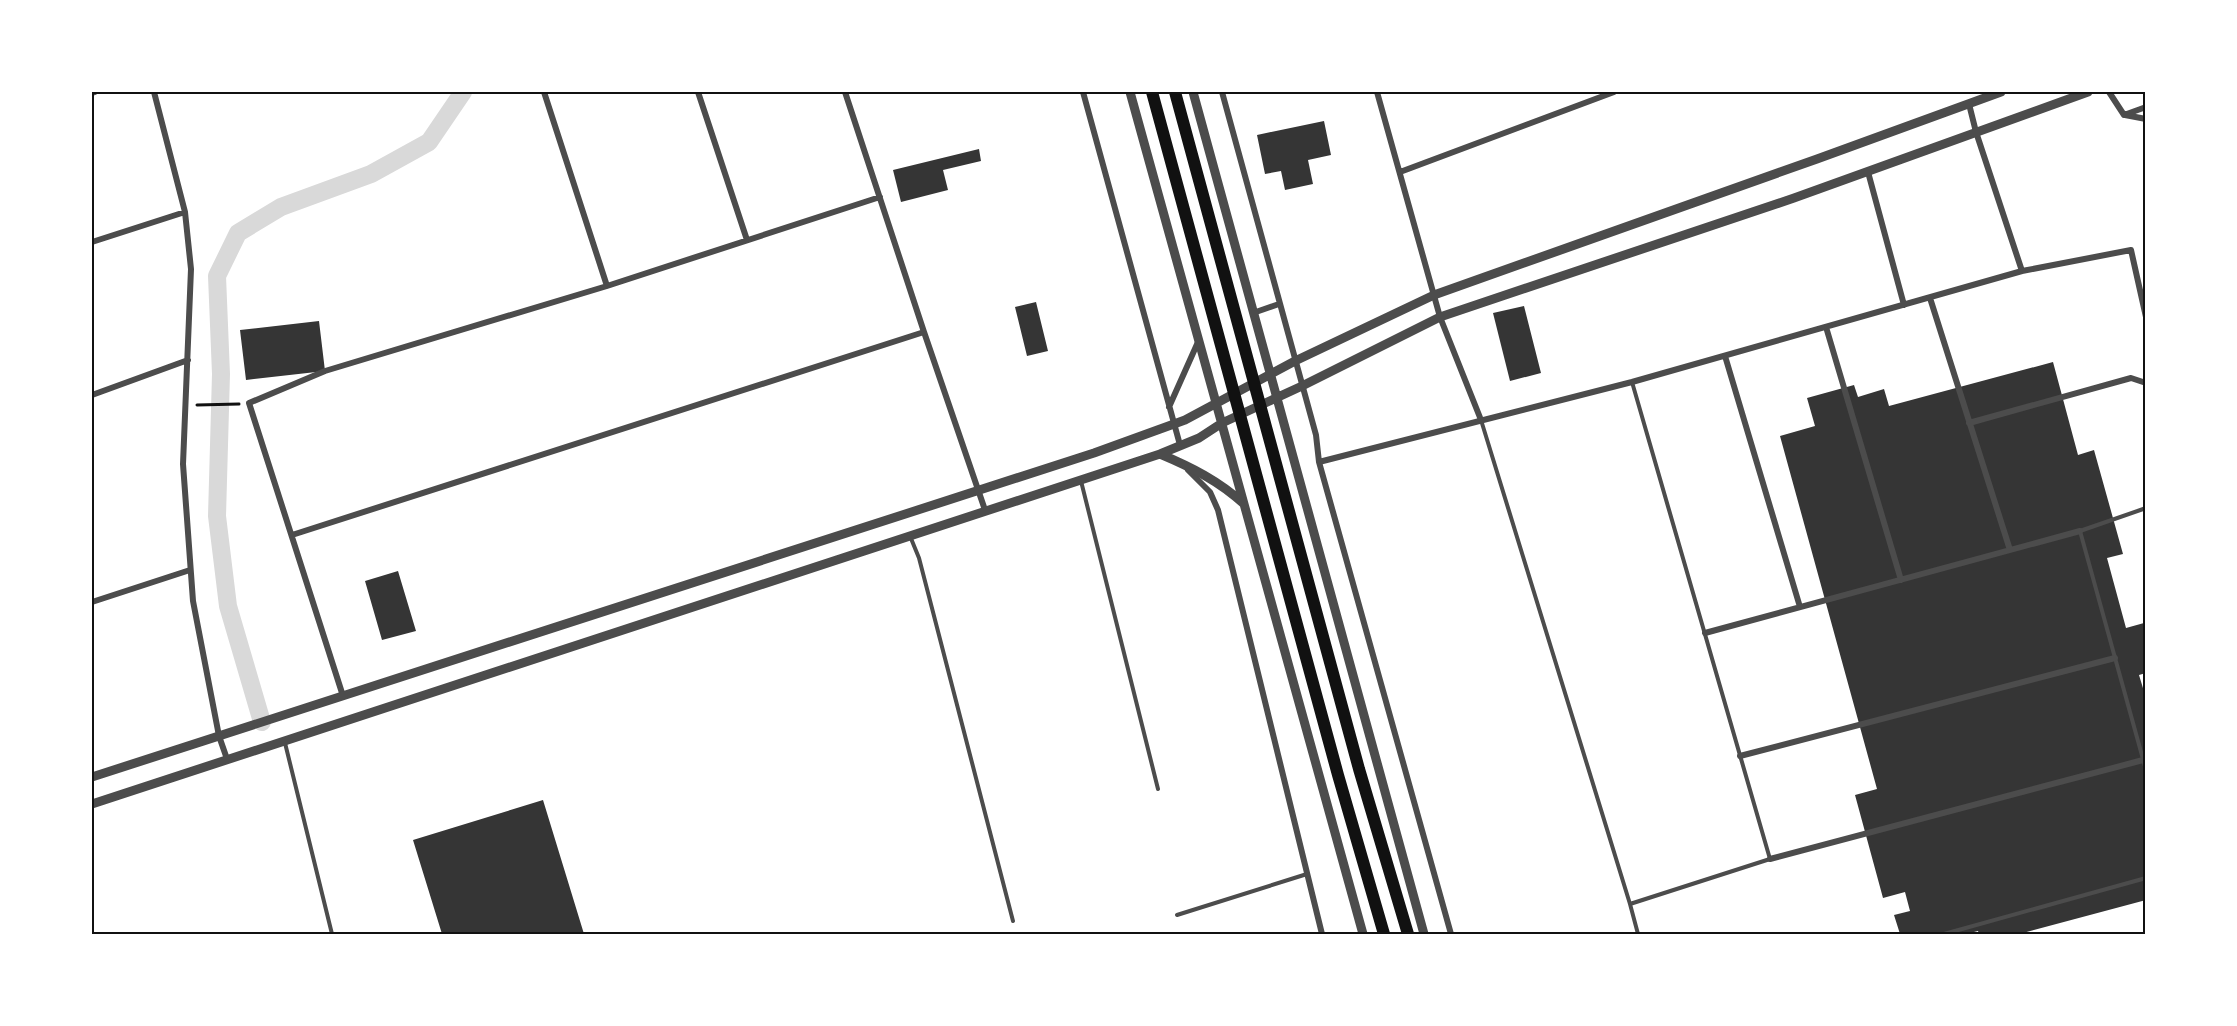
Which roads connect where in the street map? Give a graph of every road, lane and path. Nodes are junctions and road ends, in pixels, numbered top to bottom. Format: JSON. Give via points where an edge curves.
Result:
{"nodes":[{"id":1,"x":154,"y":92,"type":"edge"},
{"id":2,"x":544,"y":92,"type":"edge"},
{"id":3,"x":698,"y":92,"type":"edge"},
{"id":4,"x":846,"y":92,"type":"edge"},
{"id":5,"x":1083,"y":92,"type":"edge"},
{"id":6,"x":1130,"y":92,"type":"edge"},
{"id":7,"x":1152,"y":92,"type":"edge"},
{"id":8,"x":1175,"y":92,"type":"edge"},
{"id":9,"x":1193,"y":92,"type":"edge"},
{"id":10,"x":1222,"y":92,"type":"edge"},
{"id":11,"x":1377,"y":92,"type":"edge"},
{"id":12,"x":1614,"y":92,"type":"edge"},
{"id":13,"x":2001,"y":92,"type":"edge"},
{"id":14,"x":2088,"y":92,"type":"edge"},
{"id":15,"x":2109,"y":92,"type":"edge"},
{"id":16,"x":1969,"y":104,"type":"junction"},
{"id":17,"x":2145,"y":106,"type":"edge"},
{"id":18,"x":2124,"y":115,"type":"junction"},
{"id":19,"x":2145,"y":119,"type":"edge"},
{"id":20,"x":1976,"y":132,"type":"junction"},
{"id":21,"x":1400,"y":172,"type":"junction"},
{"id":22,"x":1868,"y":172,"type":"junction"},
{"id":23,"x":880,"y":197,"type":"junction"},
{"id":24,"x":185,"y":212,"type":"junction"},
{"id":25,"x":747,"y":240,"type":"junction"},
{"id":26,"x":92,"y":242,"type":"edge"},
{"id":27,"x":2022,"y":271,"type":"junction"},
{"id":28,"x":607,"y":286,"type":"junction"},
{"id":29,"x":1434,"y":295,"type":"junction"},
{"id":30,"x":1930,"y":298,"type":"junction"},
{"id":31,"x":1280,"y":304,"type":"junction"},
{"id":32,"x":1904,"y":305,"type":"junction"},
{"id":33,"x":1254,"y":313,"type":"junction"},
{"id":34,"x":2145,"y":316,"type":"edge"},
{"id":35,"x":1440,"y":317,"type":"junction"},
{"id":36,"x":1826,"y":327,"type":"junction"},
{"id":37,"x":924,"y":332,"type":"junction"},
{"id":38,"x":1199,"y":341,"type":"junction"},
{"id":39,"x":1725,"y":356,"type":"junction"},
{"id":40,"x":188,"y":360,"type":"junction"},
{"id":41,"x":1295,"y":361,"type":"junction"},
{"id":42,"x":1270,"y":374,"type":"junction"},
{"id":43,"x":1632,"y":382,"type":"junction"},
{"id":44,"x":2145,"y":384,"type":"edge"},
{"id":45,"x":1302,"y":386,"type":"junction"},
{"id":46,"x":92,"y":395,"type":"edge"},
{"id":47,"x":1276,"y":398,"type":"junction"},
{"id":48,"x":1216,"y":403,"type":"junction"},
{"id":49,"x":206,"y":405,"type":"dead end"},
{"id":50,"x":237,"y":405,"type":"dead end"},
{"id":51,"x":1169,"y":407,"type":"junction"},
{"id":52,"x":1481,"y":420,"type":"junction"},
{"id":53,"x":1222,"y":423,"type":"junction"},
{"id":54,"x":1969,"y":423,"type":"junction"},
{"id":55,"x":1173,"y":424,"type":"junction"},
{"id":56,"x":1180,"y":445,"type":"junction"},
{"id":57,"x":1160,"y":454,"type":"junction"},
{"id":58,"x":1319,"y":462,"type":"junction"},
{"id":59,"x":1180,"y":463,"type":"junction"},
{"id":60,"x":1080,"y":479,"type":"junction"},
{"id":61,"x":978,"y":491,"type":"junction"},
{"id":62,"x":1244,"y":504,"type":"junction"},
{"id":63,"x":2145,"y":508,"type":"edge"},
{"id":64,"x":985,"y":510,"type":"junction"},
{"id":65,"x":2080,"y":531,"type":"junction"},
{"id":66,"x":292,"y":535,"type":"junction"},
{"id":67,"x":910,"y":535,"type":"junction"},
{"id":68,"x":2010,"y":550,"type":"junction"},
{"id":69,"x":190,"y":570,"type":"junction"},
{"id":70,"x":1901,"y":580,"type":"junction"},
{"id":71,"x":92,"y":602,"type":"edge"},
{"id":72,"x":1800,"y":607,"type":"junction"},
{"id":73,"x":1705,"y":633,"type":"junction"},
{"id":74,"x":2115,"y":658,"type":"junction"},
{"id":75,"x":343,"y":696,"type":"junction"},
{"id":76,"x":219,"y":736,"type":"junction"},
{"id":77,"x":285,"y":742,"type":"junction"},
{"id":78,"x":1740,"y":756,"type":"junction"},
{"id":79,"x":227,"y":759,"type":"junction"},
{"id":80,"x":2143,"y":760,"type":"junction"},
{"id":81,"x":2145,"y":770,"type":"edge"},
{"id":82,"x":92,"y":777,"type":"edge"},
{"id":83,"x":1158,"y":789,"type":"dead end"},
{"id":84,"x":92,"y":804,"type":"edge"},
{"id":85,"x":1770,"y":859,"type":"junction"},
{"id":86,"x":1307,"y":874,"type":"junction"},
{"id":87,"x":2145,"y":878,"type":"edge"},
{"id":88,"x":1630,"y":904,"type":"junction"},
{"id":89,"x":1176,"y":915,"type":"dead end"},
{"id":90,"x":1013,"y":921,"type":"dead end"},
{"id":91,"x":332,"y":934,"type":"edge"},
{"id":92,"x":1322,"y":934,"type":"edge"},
{"id":93,"x":1363,"y":934,"type":"edge"},
{"id":94,"x":1384,"y":934,"type":"edge"},
{"id":95,"x":1407,"y":934,"type":"edge"},
{"id":96,"x":1424,"y":934,"type":"edge"},
{"id":97,"x":1451,"y":934,"type":"edge"},
{"id":98,"x":1638,"y":934,"type":"edge"},
{"id":99,"x":1944,"y":934,"type":"edge"}],
"edges":[{"from":1,"to":24,"type":"street"},
{"from":2,"to":28,"type":"street"},
{"from":3,"to":25,"type":"street"},
{"from":4,"to":23,"type":"street"},
{"from":5,"to":51,"type":"street"},
{"from":6,"to":38,"type":"street"},
{"from":7,"to":94,"type":"main road"},
{"from":8,"to":95,"type":"main road"},
{"from":9,"to":33,"type":"street"},
{"from":10,"to":31,"type":"street"},
{"from":11,"to":21,"type":"street"},
{"from":12,"to":21,"type":"street"},
{"from":13,"to":16,"type":"street"},
{"from":14,"to":20,"type":"street"},
{"from":15,"to":18,"type":"street"},
{"from":16,"to":20,"type":"street"},
{"from":16,"to":29,"type":"street"},
{"from":17,"to":18,"type":"street"},
{"from":18,"to":19,"type":"street"},
{"from":20,"to":22,"type":"street"},
{"from":20,"to":27,"type":"street"},
{"from":21,"to":29,"type":"street"},
{"from":22,"to":32,"type":"street"},
{"from":22,"to":35,"type":"street"},
{"from":23,"to":25,"type":"street"},
{"from":23,"to":37,"type":"street"},
{"from":24,"to":26,"type":"street"},
{"from":24,"to":40,"type":"street","via":[[191,269]]},
{"from":25,"to":28,"type":"street"},
{"from":27,"to":30,"type":"street"},
{"from":27,"to":34,"type":"street","via":[[2131,250]]},
{"from":28,"to":66,"type":"street","via":[[325,371],[249,403]]},
{"from":29,"to":35,"type":"street"},
{"from":29,"to":41,"type":"street"},
{"from":30,"to":32,"type":"street"},
{"from":30,"to":54,"type":"street"},
{"from":31,"to":33,"type":"street"},
{"from":31,"to":41,"type":"street"},
{"from":32,"to":36,"type":"street"},
{"from":33,"to":42,"type":"street"},
{"from":35,"to":45,"type":"street"},
{"from":35,"to":52,"type":"street"},
{"from":36,"to":39,"type":"street"},
{"from":36,"to":70,"type":"street"},
{"from":37,"to":61,"type":"street"},
{"from":37,"to":66,"type":"street"},
{"from":38,"to":48,"type":"street"},
{"from":38,"to":51,"type":"street"},
{"from":39,"to":43,"type":"street"},
{"from":39,"to":72,"type":"street"},
{"from":40,"to":46,"type":"street"},
{"from":40,"to":69,"type":"street","via":[[183,464]]},
{"from":41,"to":42,"type":"street"},
{"from":41,"to":45,"type":"street"},
{"from":42,"to":47,"type":"street"},
{"from":42,"to":48,"type":"street"},
{"from":43,"to":52,"type":"street"},
{"from":43,"to":73,"type":"lane"},
{"from":44,"to":54,"type":"street","via":[[2131,378]]},
{"from":45,"to":47,"type":"street"},
{"from":45,"to":58,"type":"street"},
{"from":47,"to":53,"type":"street"},
{"from":47,"to":96,"type":"street"},
{"from":48,"to":53,"type":"street"},
{"from":48,"to":55,"type":"street"},
{"from":49,"to":50,"type":"path"},
{"from":51,"to":55,"type":"street"},
{"from":52,"to":58,"type":"street"},
{"from":52,"to":88,"type":"lane"},
{"from":53,"to":56,"type":"street"},
{"from":53,"to":62,"type":"street"},
{"from":54,"to":68,"type":"street"},
{"from":55,"to":56,"type":"street"},
{"from":55,"to":61,"type":"street"},
{"from":56,"to":57,"type":"street"},
{"from":57,"to":59,"type":"street"},
{"from":57,"to":60,"type":"street"},
{"from":58,"to":97,"type":"street"},
{"from":59,"to":62,"type":"street","via":[[1226,488]]},
{"from":59,"to":86,"type":"street","via":[[1210,492],[1218,510]]},
{"from":60,"to":64,"type":"street"},
{"from":60,"to":83,"type":"lane"},
{"from":61,"to":64,"type":"street"},
{"from":61,"to":75,"type":"street"},
{"from":62,"to":93,"type":"street"},
{"from":63,"to":65,"type":"lane"},
{"from":64,"to":67,"type":"street"},
{"from":65,"to":68,"type":"street"},
{"from":65,"to":74,"type":"lane"},
{"from":66,"to":75,"type":"street"},
{"from":67,"to":77,"type":"street"},
{"from":67,"to":90,"type":"lane"},
{"from":68,"to":70,"type":"street"},
{"from":69,"to":71,"type":"street"},
{"from":69,"to":76,"type":"street"},
{"from":70,"to":72,"type":"street"},
{"from":72,"to":73,"type":"street"},
{"from":73,"to":78,"type":"lane"},
{"from":74,"to":78,"type":"street"},
{"from":74,"to":80,"type":"lane"},
{"from":75,"to":76,"type":"street"},
{"from":76,"to":79,"type":"street"},
{"from":76,"to":82,"type":"street"},
{"from":77,"to":79,"type":"street"},
{"from":77,"to":91,"type":"lane"},
{"from":78,"to":85,"type":"lane"},
{"from":79,"to":84,"type":"street"},
{"from":80,"to":81,"type":"lane"},
{"from":80,"to":85,"type":"street"},
{"from":85,"to":88,"type":"lane"},
{"from":86,"to":89,"type":"lane"},
{"from":86,"to":92,"type":"street"},
{"from":87,"to":99,"type":"lane"},
{"from":88,"to":98,"type":"lane"}]}
